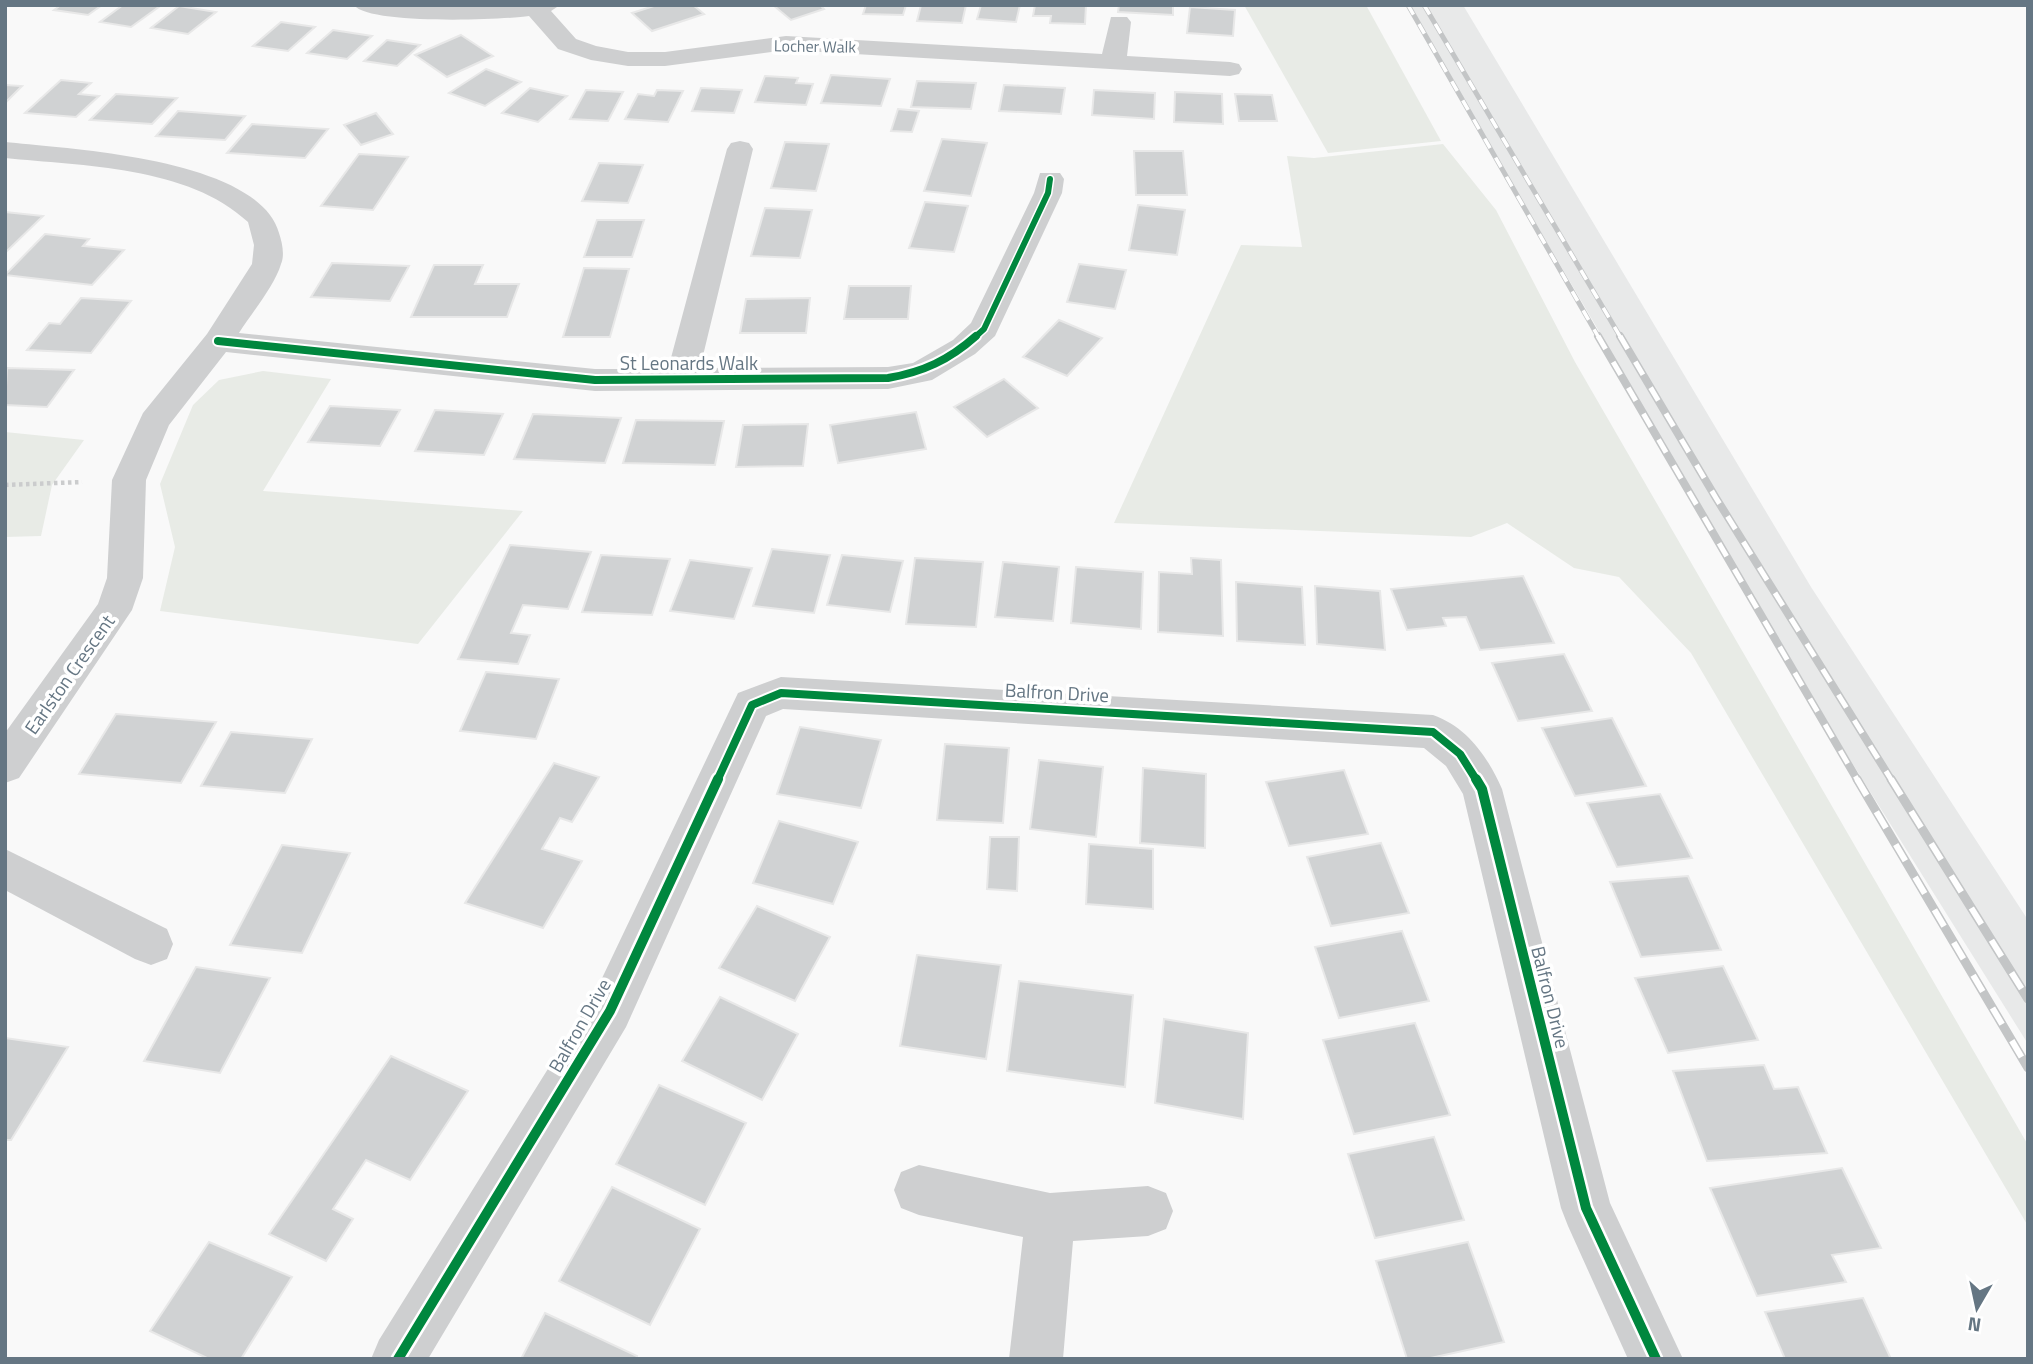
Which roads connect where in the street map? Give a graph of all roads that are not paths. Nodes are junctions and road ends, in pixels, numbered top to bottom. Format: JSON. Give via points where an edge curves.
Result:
{"nodes":[{"id":1,"x":366,"y":5,"type":"edge"},
{"id":2,"x":541,"y":7,"type":"edge"},
{"id":3,"x":1119,"y":22,"type":"dead end"},
{"id":4,"x":1114,"y":60,"type":"junction"},
{"id":5,"x":1230,"y":69,"type":"dead end"},
{"id":6,"x":740,"y":149,"type":"dead end"},
{"id":7,"x":5,"y":150,"type":"edge"},
{"id":8,"x":1056,"y":188,"type":"dead end"},
{"id":9,"x":218,"y":341,"type":"junction"},
{"id":10,"x":681,"y":380,"type":"junction"},
{"id":11,"x":5,"y":766,"type":"edge"},
{"id":12,"x":5,"y":868,"type":"edge"},
{"id":13,"x":152,"y":944,"type":"dead end"},
{"id":14,"x":919,"y":1190,"type":"dead end"},
{"id":15,"x":1148,"y":1211,"type":"dead end"},
{"id":16,"x":1050,"y":1218,"type":"junction"},
{"id":17,"x":398,"y":1359,"type":"edge"},
{"id":18,"x":1036,"y":1359,"type":"edge"},
{"id":19,"x":1656,"y":1359,"type":"edge"}],
"edges":[{"from":1,"to":2,"type":"street","via":[[449,13]]},
{"from":2,"to":4,"type":"street","name":"Locher Walk","via":[[567,44],[628,59],[665,59],[786,43]]},
{"from":3,"to":4,"type":"street"},
{"from":4,"to":5,"type":"street","name":"Locher Walk"},
{"from":6,"to":10,"type":"street","name":"St Leonards Walk"},
{"from":7,"to":9,"type":"street","name":"Earlston Crescent","via":[[142,164],[213,188],[249,208],[261,219],[268,245],[267,264]]},
{"from":8,"to":10,"type":"street","name":"St Leonards Walk","via":[[985,329],[921,372],[888,378]]},
{"from":9,"to":10,"type":"street","name":"St Leonards Walk","via":[[595,380]]},
{"from":9,"to":11,"type":"street","name":"Earlston Crescent","via":[[155,421],[129,480],[125,578],[114,610]]},
{"from":12,"to":13,"type":"street"},
{"from":14,"to":16,"type":"street"},
{"from":15,"to":16,"type":"street"},
{"from":16,"to":18,"type":"street"},
{"from":17,"to":19,"type":"street","name":"Balfron Drive","via":[[610,1010],[751,705],[781,693],[1433,732],[1460,754],[1482,789],[1586,1208]]}]}
